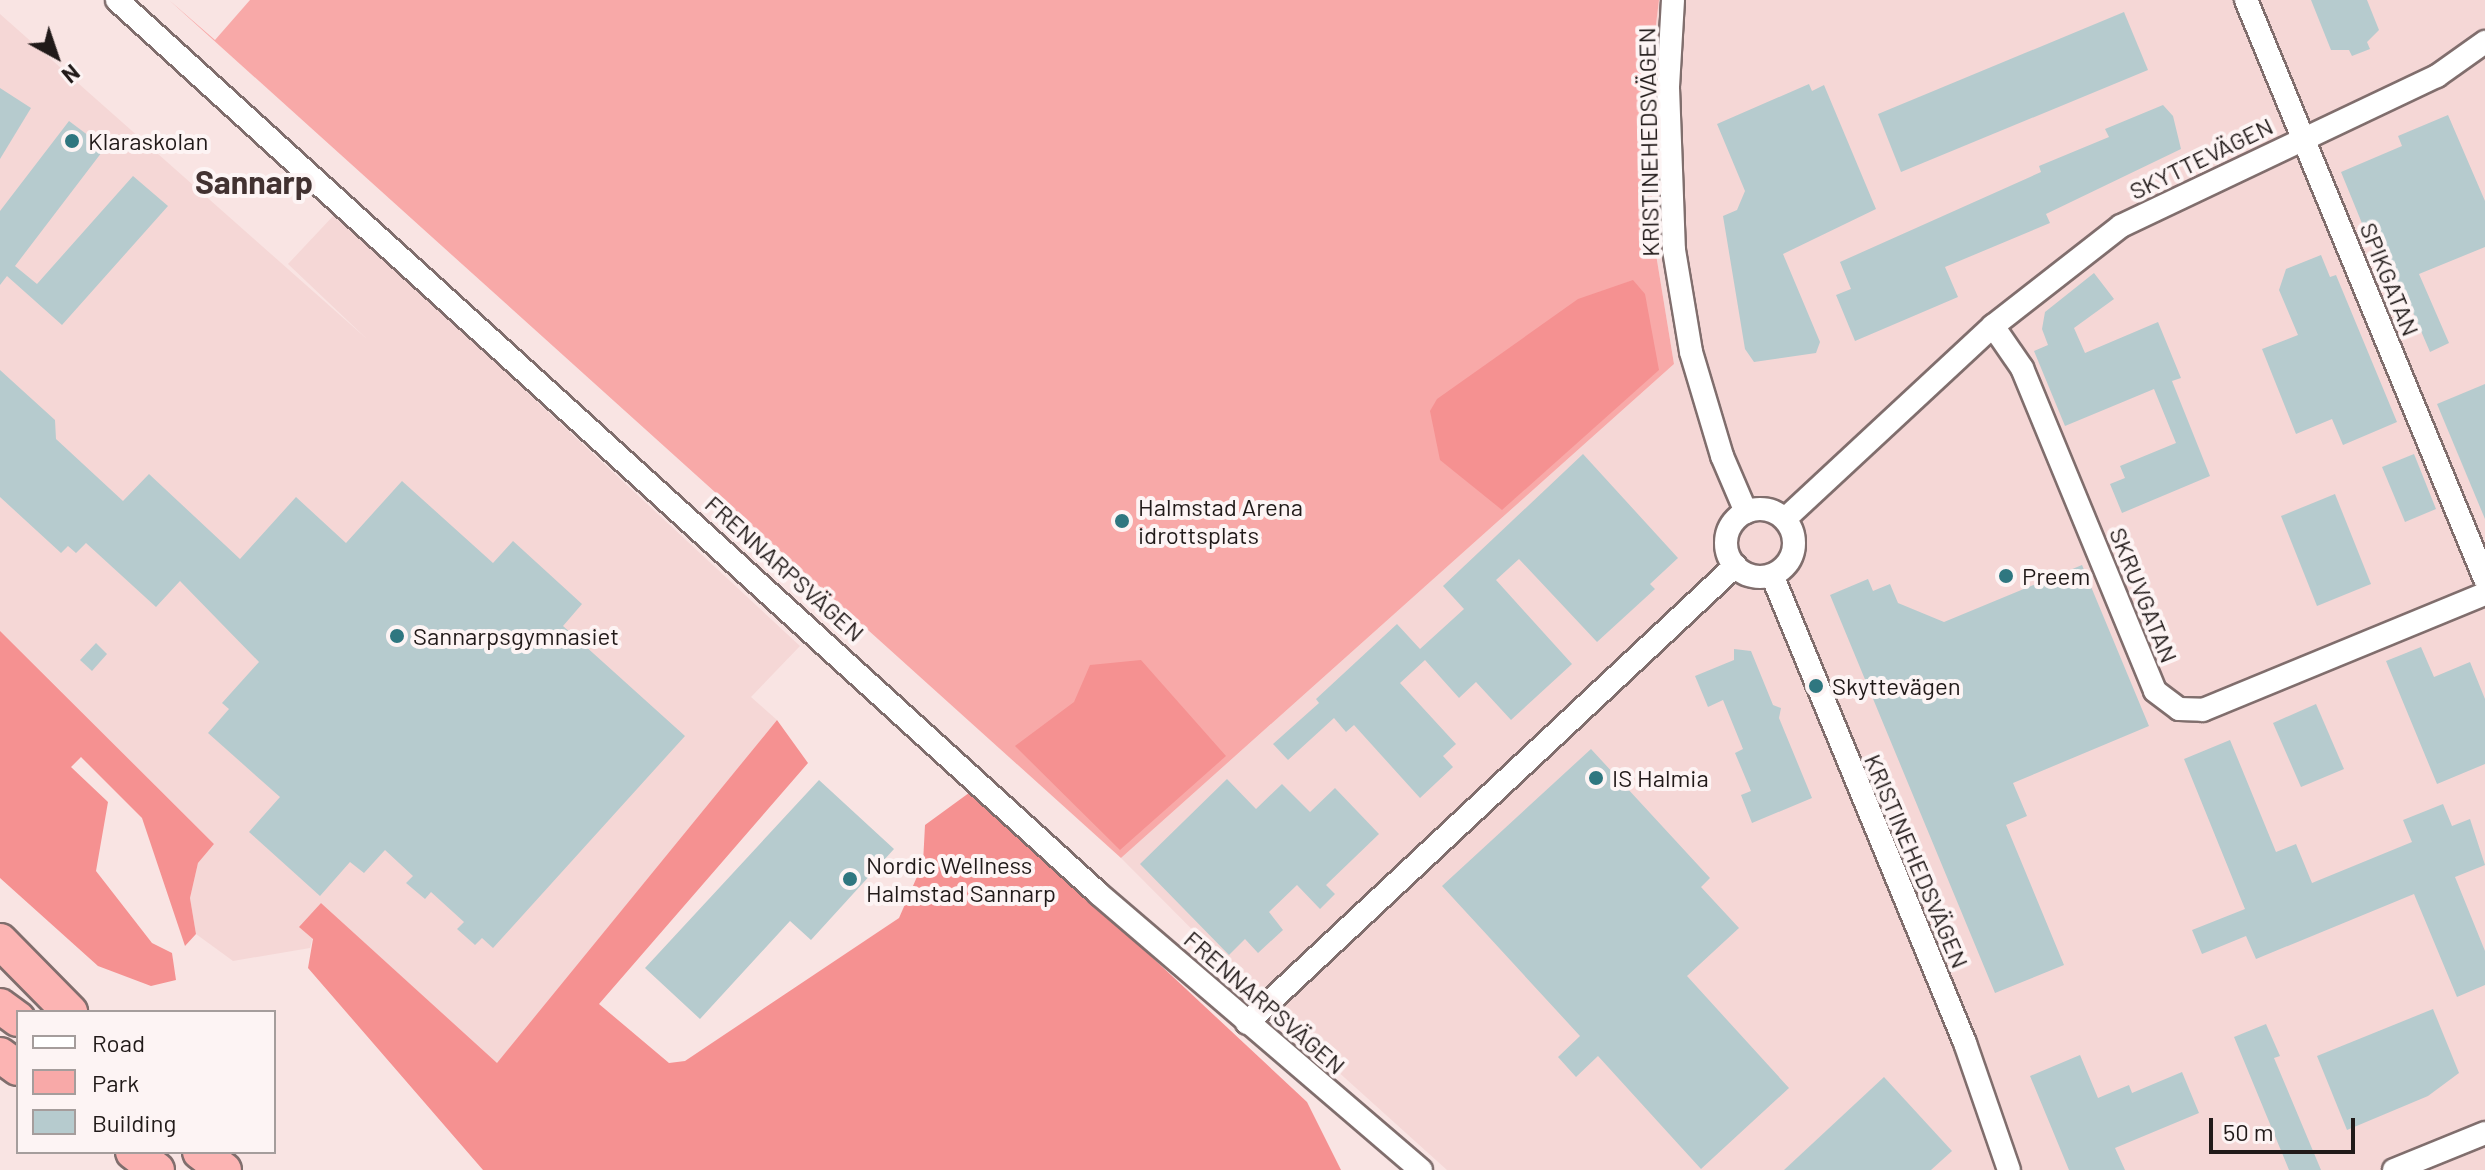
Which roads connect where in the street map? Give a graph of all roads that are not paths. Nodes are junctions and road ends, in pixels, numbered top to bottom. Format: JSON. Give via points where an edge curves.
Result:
{"nodes":[{"id":1,"x":117,"y":0,"type":"edge"},
{"id":2,"x":1673,"y":0,"type":"edge"},
{"id":3,"x":2246,"y":0,"type":"edge"},
{"id":4,"x":2485,"y":42,"type":"edge"},
{"id":5,"x":2303,"y":138,"type":"junction"},
{"id":6,"x":1993,"y":326,"type":"junction"},
{"id":7,"x":1746,"y":512,"type":"junction"},
{"id":8,"x":1785,"y":519,"type":"junction"},
{"id":9,"x":1735,"y":566,"type":"junction"},
{"id":10,"x":1772,"y":575,"type":"junction"},
{"id":11,"x":2485,"y":579,"type":"edge"},
{"id":12,"x":2485,"y":594,"type":"edge"},
{"id":13,"x":0,"y":941,"type":"edge"},
{"id":14,"x":68,"y":1010,"type":"edge"},
{"id":15,"x":1247,"y":1023,"type":"junction"},
{"id":16,"x":2485,"y":1133,"type":"edge"},
{"id":17,"x":136,"y":1154,"type":"edge"},
{"id":18,"x":203,"y":1154,"type":"edge"},
{"id":19,"x":210,"y":1154,"type":"edge"},
{"id":20,"x":157,"y":1170,"type":"edge"},
{"id":21,"x":225,"y":1170,"type":"edge"},
{"id":22,"x":1421,"y":1170,"type":"edge"},
{"id":23,"x":2009,"y":1170,"type":"edge"},
{"id":24,"x":2394,"y":1170,"type":"edge"}],
"edges":[{"from":1,"to":15,"type":"street","name":"FRENNARPSVÄGEN"},
{"from":2,"to":7,"type":"street","name":"KRISTINEHEDSVÄGEN","via":[[1668,88],[1674,250],[1691,352],[1722,456]]},
{"from":3,"to":5,"type":"street","name":"SPIKGATAN"},
{"from":4,"to":5,"type":"street","name":"SKYTTEVÄGEN","via":[[2437,76]]},
{"from":5,"to":6,"type":"street","name":"SKYTTEVÄGEN","via":[[2121,226]]},
{"from":5,"to":11,"type":"street","name":"SPIKGATAN"},
{"from":6,"to":8,"type":"street","name":"SKYTTEVÄGEN"},
{"from":6,"to":12,"type":"street","name":"SKRUVGATAN","via":[[2022,368],[2155,691],[2179,709],[2203,710]]},
{"from":7,"to":8,"type":"street","via":[[1770,510]]},
{"from":7,"to":9,"type":"street","via":[[1726,538]]},
{"from":8,"to":10,"type":"street","via":[[1793,553]]},
{"from":9,"to":10,"type":"street","via":[[1752,576]]},
{"from":9,"to":15,"type":"street"},
{"from":10,"to":23,"type":"street","name":"KRISTINEHEDSVÄGEN","via":[[1965,1043]]},
{"from":13,"to":14,"type":"highway"},
{"from":15,"to":22,"type":"street","name":"FRENNARPSVÄGEN"},
{"from":16,"to":24,"type":"street"},
{"from":17,"to":20,"type":"highway"},
{"from":18,"to":21,"type":"highway"},
{"from":19,"to":21,"type":"highway"}]}
